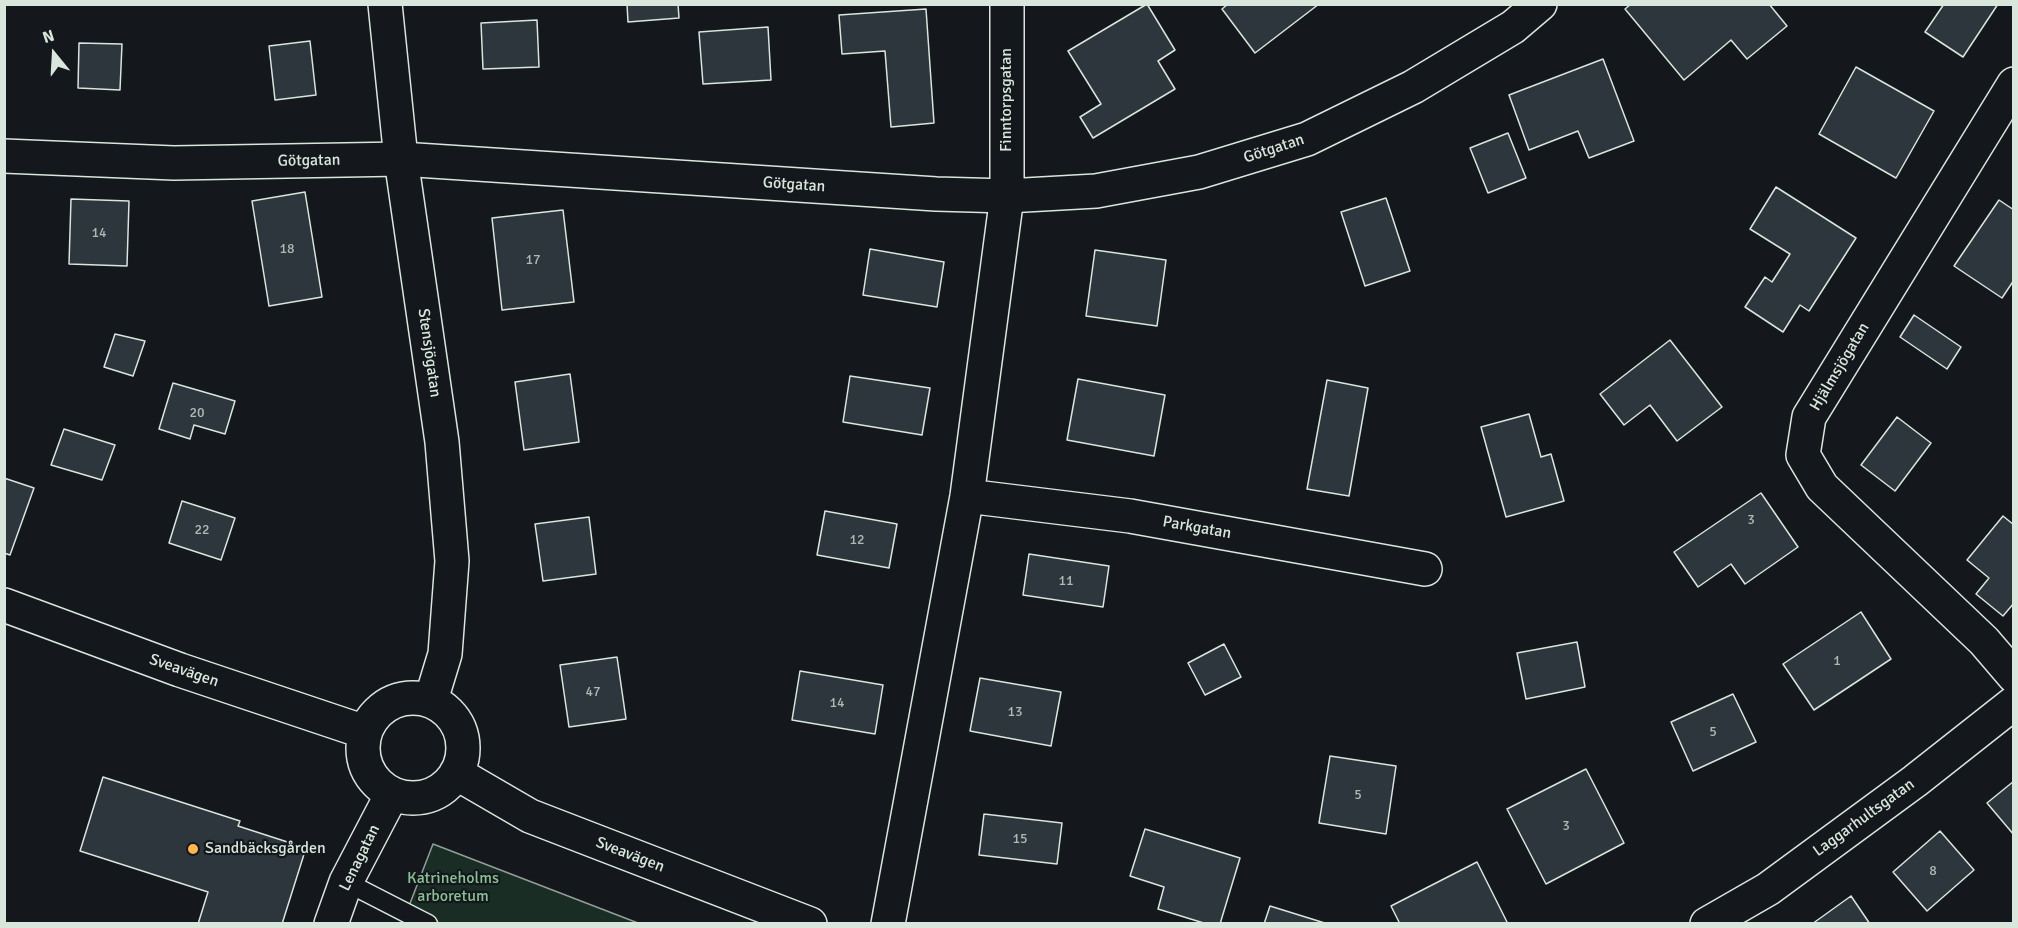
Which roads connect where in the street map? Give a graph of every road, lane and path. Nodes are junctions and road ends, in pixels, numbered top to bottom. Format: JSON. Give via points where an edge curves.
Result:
{"nodes":[{"id":1,"x":384,"y":4,"type":"edge"},
{"id":2,"x":1007,"y":4,"type":"edge"},
{"id":3,"x":1540,"y":4,"type":"edge"},
{"id":4,"x":2013,"y":84,"type":"edge"},
{"id":5,"x":4,"y":156,"type":"edge"},
{"id":6,"x":401,"y":159,"type":"junction"},
{"id":7,"x":1007,"y":196,"type":"junction"},
{"id":8,"x":967,"y":496,"type":"junction"},
{"id":9,"x":1425,"y":569,"type":"dead end"},
{"id":10,"x":4,"y":605,"type":"edge"},
{"id":11,"x":2013,"y":676,"type":"edge"},
{"id":12,"x":431,"y":700,"type":"junction"},
{"id":13,"x":2013,"y":703,"type":"edge"},
{"id":14,"x":365,"y":732,"type":"junction"},
{"id":15,"x":456,"y":773,"type":"junction"},
{"id":16,"x":392,"y":794,"type":"junction"},
{"id":17,"x":346,"y":882,"type":"junction"},
{"id":18,"x":331,"y":924,"type":"edge"},
{"id":19,"x":428,"y":924,"type":"edge"},
{"id":20,"x":810,"y":924,"type":"edge"},
{"id":21,"x":888,"y":924,"type":"edge"},
{"id":22,"x":1707,"y":924,"type":"edge"}],
"edges":[{"from":1,"to":6,"type":"street","name":"Stensjögatan"},
{"from":2,"to":7,"type":"street","name":"Finntorpsgatan"},
{"from":3,"to":7,"type":"street","name":"Götgatan","via":[[1513,27],[1413,87],[1307,139],[1199,172],[1096,191]]},
{"from":4,"to":11,"type":"street","name":"Hjälmsjögatan","via":[[1809,417],[1803,455],[1822,488],[1984,641]]},
{"from":5,"to":6,"type":"street","name":"Götgatan","via":[[174,163]]},
{"from":6,"to":7,"type":"street","name":"Götgatan"},
{"from":6,"to":12,"type":"street","name":"Stensjögatan","via":[[442,442],[452,561],[446,654]]},
{"from":7,"to":8,"type":"street"},
{"from":8,"to":9,"type":"street","name":"Parkgatan","via":[[1130,516]]},
{"from":8,"to":21,"type":"street"},
{"from":10,"to":14,"type":"street","name":"Sveavägen"},
{"from":12,"to":14,"type":"street","via":[[399,699],[378,712]]},
{"from":12,"to":15,"type":"street","via":[[453,718],[460,731],[463,745]]},
{"from":13,"to":22,"type":"street","name":"Laggarhultsgatan","via":[[1768,889]]},
{"from":14,"to":16,"type":"street","via":[[362,751],[367,768],[377,783]]},
{"from":15,"to":16,"type":"street","via":[[444,787],[428,795],[410,798]]},
{"from":15,"to":20,"type":"street","name":"Sveavägen","via":[[531,816]]},
{"from":16,"to":17,"type":"street","name":"Lenagatan"},
{"from":17,"to":18,"type":"street","name":"Lenagatan"},
{"from":17,"to":19,"type":"lane"}]}
